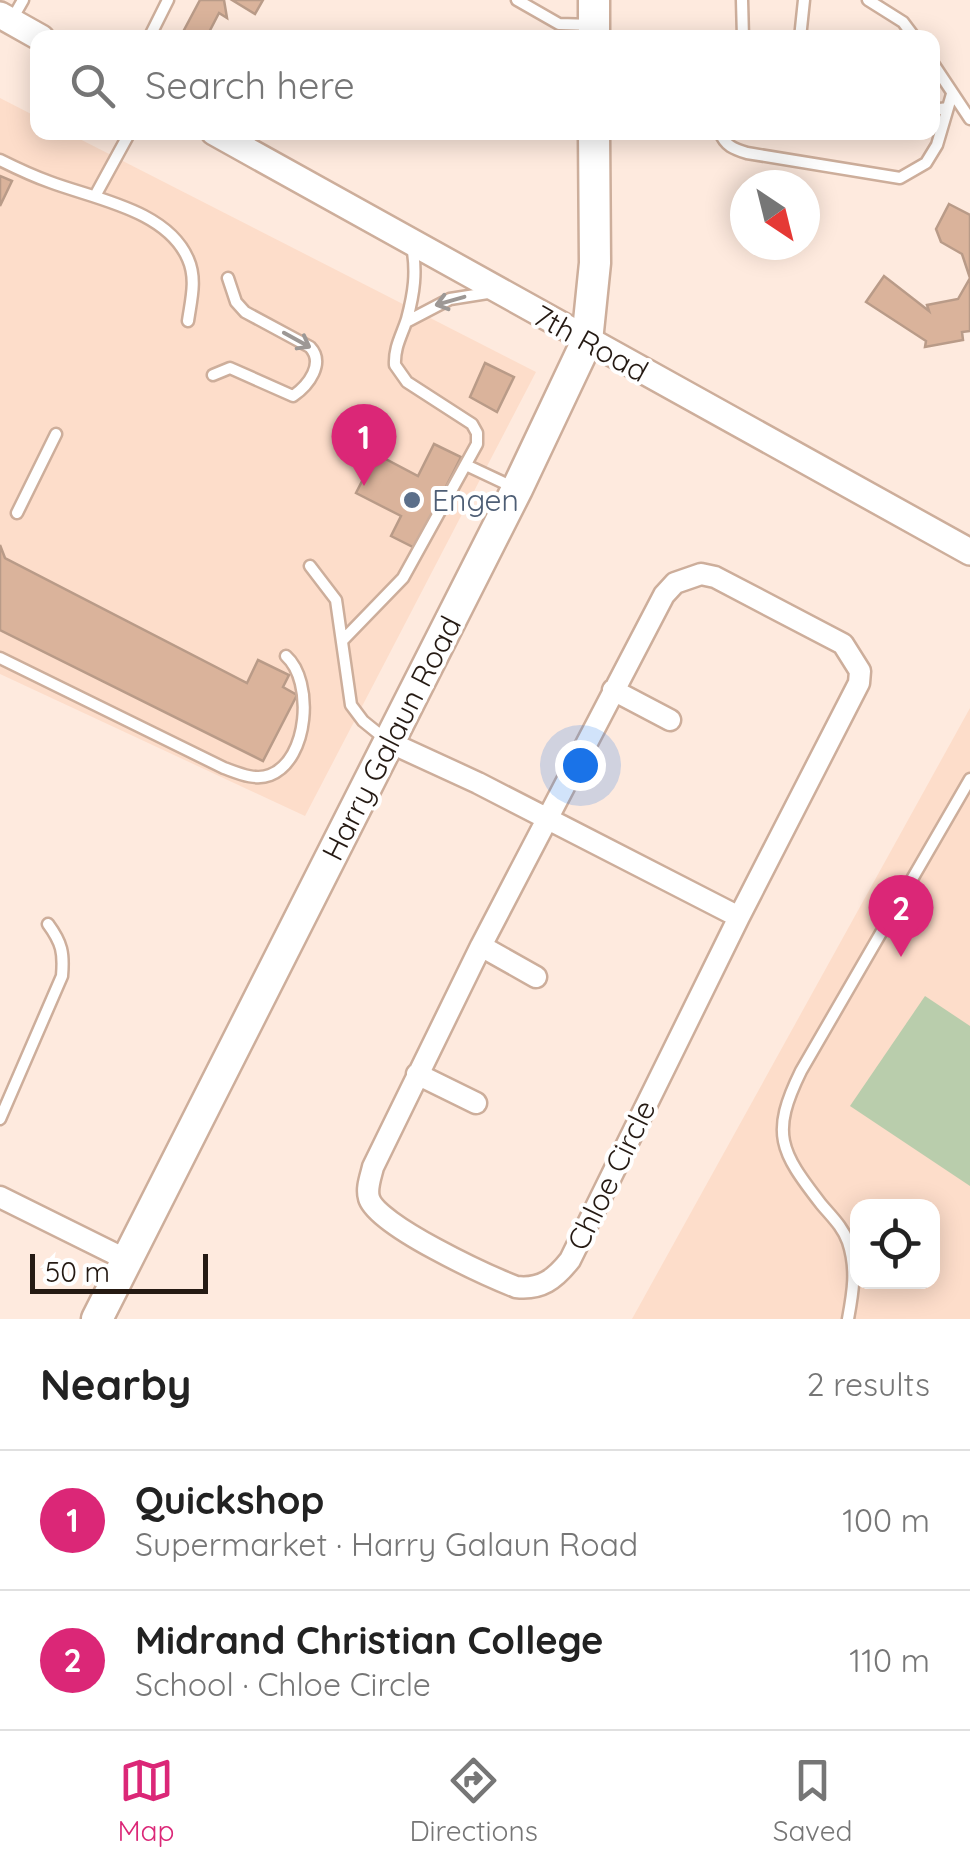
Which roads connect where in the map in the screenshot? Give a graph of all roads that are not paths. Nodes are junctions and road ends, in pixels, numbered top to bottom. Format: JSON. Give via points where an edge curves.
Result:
{"nodes":[{"id":1,"x":168,"y":0,"type":"edge"},
{"id":2,"x":516,"y":0,"type":"edge"},
{"id":3,"x":742,"y":0,"type":"edge"},
{"id":4,"x":804,"y":0,"type":"edge"},
{"id":5,"x":868,"y":0,"type":"edge"},
{"id":6,"x":11,"y":12,"type":"edge"},
{"id":7,"x":594,"y":21,"type":"edge"},
{"id":8,"x":31,"y":30,"type":"edge"},
{"id":9,"x":153,"y":30,"type":"edge"},
{"id":10,"x":743,"y":30,"type":"edge"},
{"id":11,"x":801,"y":30,"type":"edge"},
{"id":12,"x":908,"y":30,"type":"edge"},
{"id":13,"x":940,"y":75,"type":"edge"},
{"id":14,"x":952,"y":94,"type":"junction"},
{"id":15,"x":948,"y":108,"type":"junction"},
{"id":16,"x":940,"y":109,"type":"edge"},
{"id":17,"x":970,"y":119,"type":"edge"},
{"id":18,"x":940,"y":135,"type":"edge"},
{"id":19,"x":126,"y":140,"type":"edge"},
{"id":20,"x":228,"y":140,"type":"edge"},
{"id":21,"x":594,"y":140,"type":"edge"},
{"id":22,"x":723,"y":140,"type":"edge"},
{"id":23,"x":938,"y":140,"type":"edge"},
{"id":24,"x":0,"y":160,"type":"edge"},
{"id":25,"x":95,"y":196,"type":"junction"},
{"id":26,"x":412,"y":243,"type":"junction"},
{"id":27,"x":228,"y":278,"type":"dead end"},
{"id":28,"x":499,"y":291,"type":"junction"},
{"id":29,"x":188,"y":320,"type":"dead end"},
{"id":30,"x":406,"y":322,"type":"junction"},
{"id":31,"x":587,"y":341,"type":"junction"},
{"id":32,"x":212,"y":376,"type":"dead end"},
{"id":33,"x":56,"y":434,"type":"dead end"},
{"id":34,"x":466,"y":465,"type":"junction"},
{"id":35,"x":517,"y":489,"type":"junction"},
{"id":36,"x":18,"y":513,"type":"dead end"},
{"id":37,"x":970,"y":552,"type":"edge"},
{"id":38,"x":310,"y":566,"type":"dead end"},
{"id":39,"x":342,"y":641,"type":"junction"},
{"id":40,"x":286,"y":656,"type":"dead end"},
{"id":41,"x":0,"y":658,"type":"edge"},
{"id":42,"x":613,"y":690,"type":"junction"},
{"id":43,"x":670,"y":720,"type":"dead end"},
{"id":44,"x":389,"y":742,"type":"junction"},
{"id":45,"x":970,"y":779,"type":"edge"},
{"id":46,"x":549,"y":819,"type":"junction"},
{"id":47,"x":739,"y":917,"type":"junction"},
{"id":48,"x":48,"y":924,"type":"dead end"},
{"id":49,"x":481,"y":946,"type":"junction"},
{"id":50,"x":536,"y":976,"type":"dead end"},
{"id":51,"x":417,"y":1074,"type":"junction"},
{"id":52,"x":476,"y":1103,"type":"dead end"},
{"id":53,"x":0,"y":1119,"type":"edge"},
{"id":54,"x":0,"y":1197,"type":"edge"},
{"id":55,"x":126,"y":1260,"type":"junction"},
{"id":56,"x":97,"y":1319,"type":"edge"},
{"id":57,"x":848,"y":1319,"type":"edge"}],
"edges":[{"from":1,"to":9,"type":"lane"},
{"from":2,"to":7,"type":"lane","via":[[559,24]]},
{"from":3,"to":10,"type":"lane"},
{"from":4,"to":11,"type":"lane"},
{"from":5,"to":12,"type":"lane"},
{"from":6,"to":8,"type":"street"},
{"from":13,"to":14,"type":"lane"},
{"from":14,"to":15,"type":"lane"},
{"from":14,"to":17,"type":"lane"},
{"from":15,"to":16,"type":"lane"},
{"from":15,"to":18,"type":"lane"},
{"from":19,"to":25,"type":"lane"},
{"from":20,"to":26,"type":"street","name":"7th Road"},
{"from":21,"to":31,"type":"main road","name":"Harry Galaun Road"},
{"from":22,"to":23,"type":"lane","via":[[747,154],[900,178],[926,163]]},
{"from":24,"to":25,"type":"lane"},
{"from":25,"to":29,"type":"lane","via":[[175,239],[192,270]]},
{"from":26,"to":28,"type":"street","name":"7th Road"},
{"from":26,"to":30,"type":"lane","via":[[416,281]]},
{"from":27,"to":32,"type":"lane","one_way":true,"via":[[245,312],[310,347],[318,364],[293,396],[230,368]]},
{"from":28,"to":30,"type":"lane","one_way":true,"via":[[450,300]]},
{"from":28,"to":31,"type":"street","name":"7th Road"},
{"from":30,"to":34,"type":"lane","via":[[395,365],[406,382],[472,424],[477,444]]},
{"from":31,"to":35,"type":"main road","name":"Harry Galaun Road"},
{"from":31,"to":37,"type":"street","name":"7th Road"},
{"from":33,"to":36,"type":"lane"},
{"from":34,"to":35,"type":"lane"},
{"from":34,"to":39,"type":"lane","via":[[403,578]]},
{"from":35,"to":44,"type":"main road","name":"Harry Galaun Road"},
{"from":38,"to":39,"type":"lane","via":[[336,600]]},
{"from":39,"to":44,"type":"lane","via":[[354,711]]},
{"from":40,"to":41,"type":"lane","via":[[302,678],[300,738],[278,770],[255,778]]},
{"from":42,"to":43,"type":"street"},
{"from":42,"to":46,"type":"street","name":"Chloe Circle"},
{"from":42,"to":47,"type":"street","name":"Chloe Circle","via":[[664,595],[675,583],[701,574],[827,634],[854,657],[860,683]]},
{"from":44,"to":46,"type":"street"},
{"from":44,"to":55,"type":"main road","name":"Harry Galaun Road"},
{"from":45,"to":57,"type":"lane","via":[[800,1070],[784,1113],[782,1132],[793,1168],[848,1241],[854,1276]]},
{"from":46,"to":47,"type":"street"},
{"from":46,"to":49,"type":"street","name":"Chloe Circle"},
{"from":47,"to":51,"type":"street","name":"Chloe Circle","via":[[570,1260],[546,1284],[531,1289],[501,1281],[389,1223],[369,1199],[374,1166]]},
{"from":48,"to":53,"type":"lane","via":[[61,942],[62,976]]},
{"from":49,"to":50,"type":"street"},
{"from":49,"to":51,"type":"street","name":"Chloe Circle"},
{"from":51,"to":52,"type":"street"},
{"from":54,"to":55,"type":"street"},
{"from":55,"to":56,"type":"main road","name":"Harry Galaun Road"}]}
